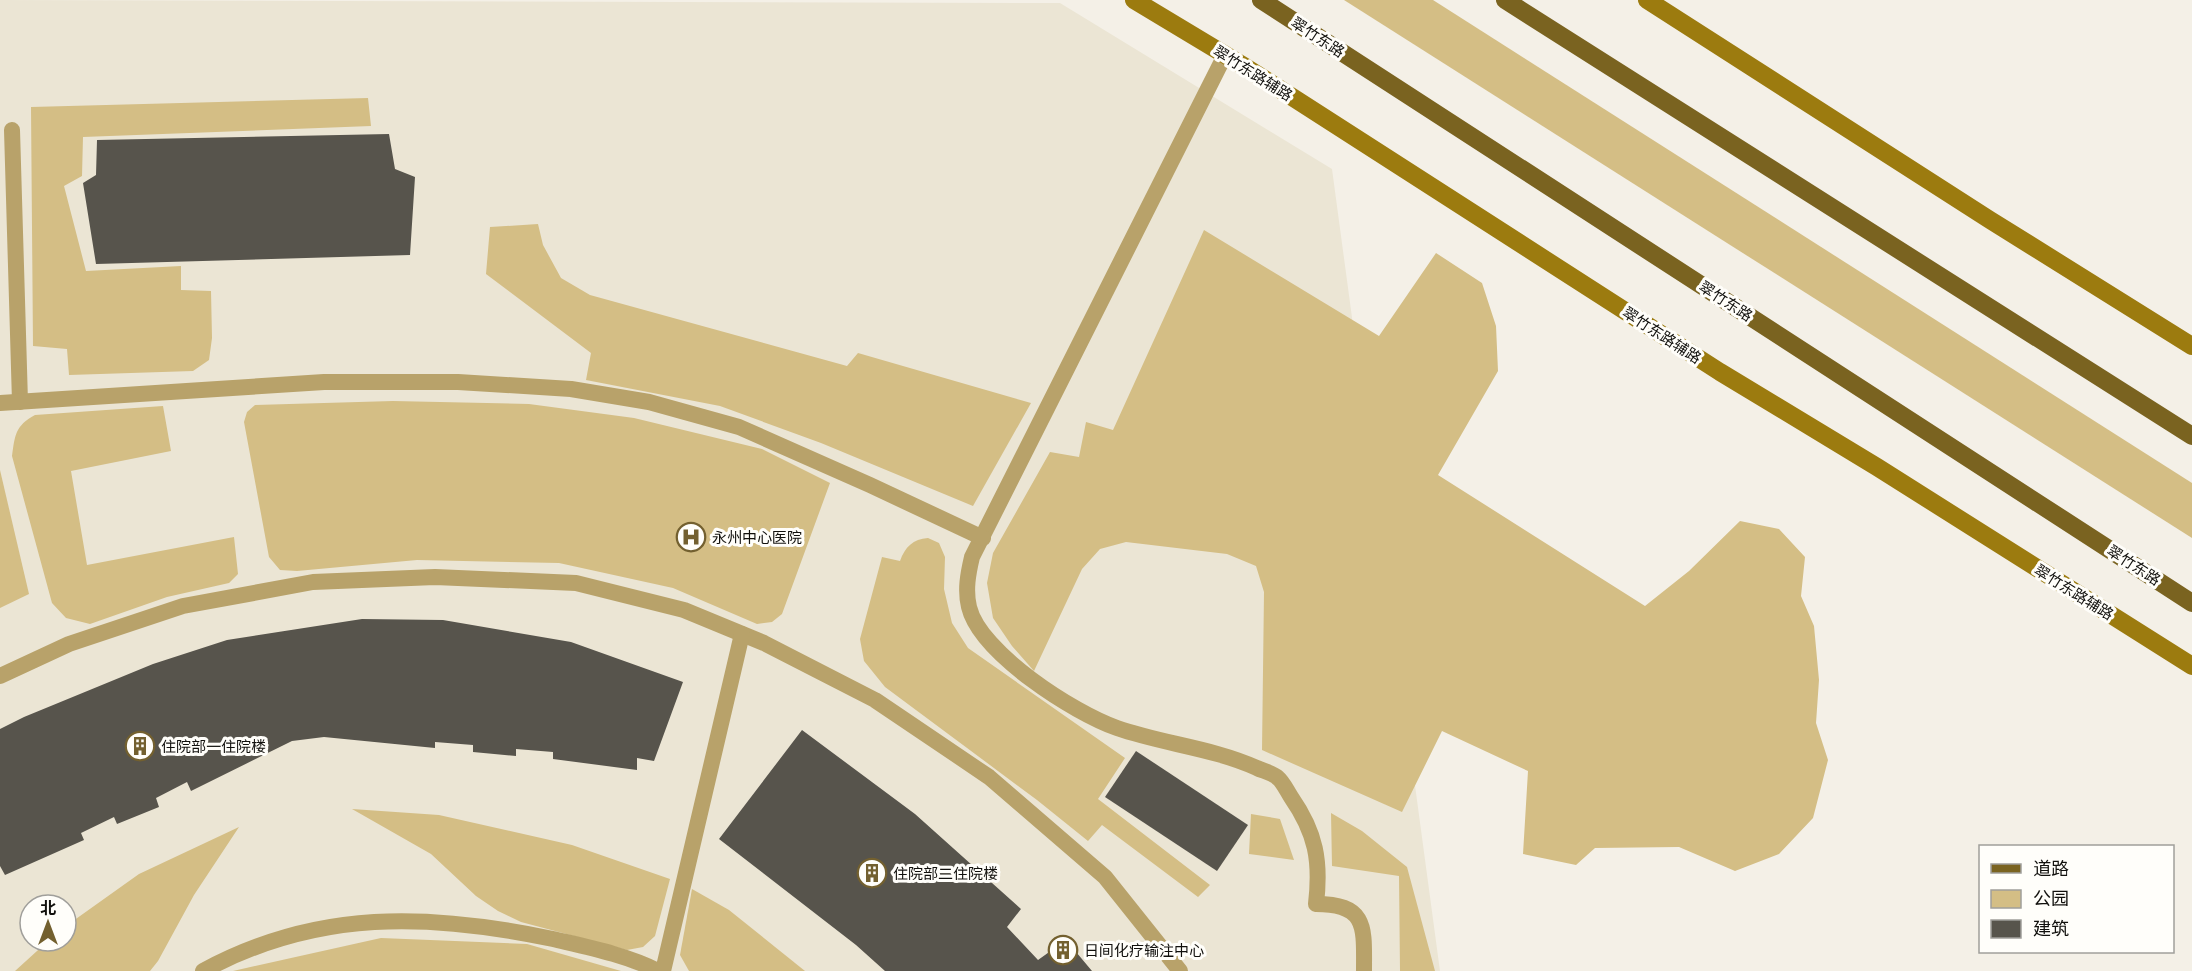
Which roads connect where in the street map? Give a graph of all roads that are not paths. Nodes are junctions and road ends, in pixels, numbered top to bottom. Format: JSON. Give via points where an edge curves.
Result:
{"nodes":[{"id":1,"x":1134,"y":0,"type":"edge"},
{"id":2,"x":1260,"y":0,"type":"edge"},
{"id":3,"x":1505,"y":0,"type":"edge"},
{"id":4,"x":1647,"y":0,"type":"edge"},
{"id":5,"x":1225,"y":55,"type":"junction"},
{"id":6,"x":12,"y":130,"type":"dead end"},
{"id":7,"x":2192,"y":346,"type":"edge"},
{"id":8,"x":20,"y":402,"type":"junction"},
{"id":9,"x":0,"y":403,"type":"edge"},
{"id":10,"x":2192,"y":436,"type":"edge"},
{"id":11,"x":983,"y":538,"type":"junction"},
{"id":12,"x":2192,"y":603,"type":"edge"},
{"id":13,"x":742,"y":634,"type":"junction"},
{"id":14,"x":2192,"y":666,"type":"edge"},
{"id":15,"x":0,"y":676,"type":"edge"},
{"id":16,"x":203,"y":971,"type":"edge"},
{"id":17,"x":658,"y":971,"type":"edge"},
{"id":18,"x":663,"y":971,"type":"edge"},
{"id":19,"x":1180,"y":971,"type":"edge"},
{"id":20,"x":1365,"y":971,"type":"edge"}],
"edges":[{"from":1,"to":5,"type":"main road","name":"翠竹东路辅路"},
{"from":2,"to":12,"type":"main road","name":"翠竹东路"},
{"from":3,"to":10,"type":"main road"},
{"from":4,"to":7,"type":"main road"},
{"from":5,"to":11,"type":"lane"},
{"from":5,"to":14,"type":"main road","name":"翠竹东路辅路","via":[[1720,372]]},
{"from":6,"to":8,"type":"lane"},
{"from":8,"to":9,"type":"lane"},
{"from":8,"to":11,"type":"lane","via":[[324,382],[458,382],[571,389],[648,402],[739,428]]},
{"from":11,"to":20,"type":"lane","via":[[972,557],[967,581],[969,607],[979,629],[998,651],[1072,708],[1116,728],[1243,762],[1278,778],[1300,810],[1316,846],[1317,904],[1350,909],[1360,923]]},
{"from":13,"to":15,"type":"lane","via":[[684,610],[576,583],[435,577],[313,582],[183,606],[69,644]]},
{"from":13,"to":18,"type":"lane"},
{"from":13,"to":19,"type":"lane","via":[[875,699],[989,777],[1106,877]]},
{"from":16,"to":17,"type":"lane","via":[[287,935],[351,923],[423,920],[498,927],[644,964]]}]}
